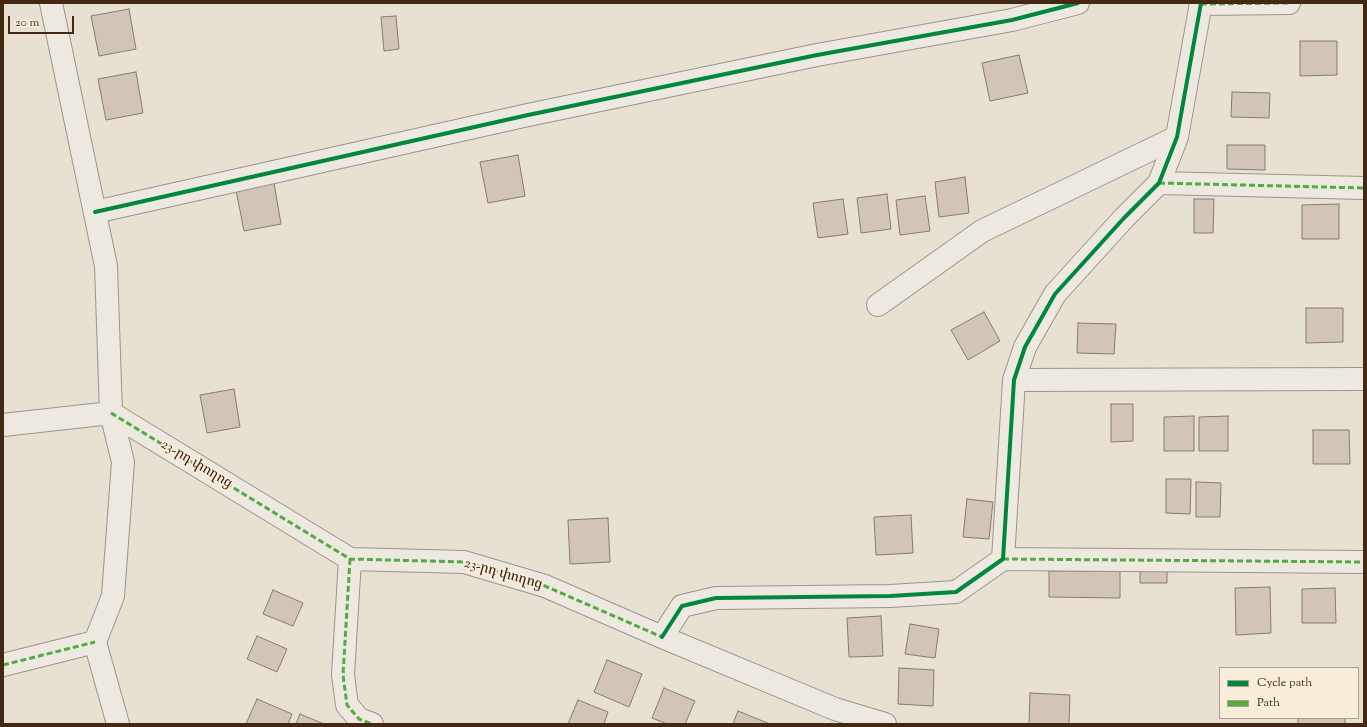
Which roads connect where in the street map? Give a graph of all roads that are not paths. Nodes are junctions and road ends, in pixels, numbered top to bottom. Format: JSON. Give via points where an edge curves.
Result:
{"nodes":[{"id":1,"x":51,"y":3,"type":"edge"},
{"id":2,"x":1078,"y":3,"type":"edge"},
{"id":3,"x":1289,"y":3,"type":"edge"},
{"id":4,"x":1201,"y":4,"type":"edge"},
{"id":5,"x":1177,"y":137,"type":"junction"},
{"id":6,"x":1159,"y":183,"type":"junction"},
{"id":7,"x":1364,"y":188,"type":"edge"},
{"id":8,"x":95,"y":212,"type":"junction"},
{"id":9,"x":878,"y":305,"type":"dead end"},
{"id":10,"x":1364,"y":379,"type":"edge"},
{"id":11,"x":1014,"y":380,"type":"junction"},
{"id":12,"x":111,"y":413,"type":"junction"},
{"id":13,"x":3,"y":425,"type":"edge"},
{"id":14,"x":350,"y":558,"type":"junction"},
{"id":15,"x":1003,"y":559,"type":"junction"},
{"id":16,"x":1364,"y":562,"type":"edge"},
{"id":17,"x":662,"y":637,"type":"junction"},
{"id":18,"x":94,"y":642,"type":"junction"},
{"id":19,"x":3,"y":665,"type":"edge"},
{"id":20,"x":118,"y":724,"type":"edge"},
{"id":21,"x":372,"y":724,"type":"edge"},
{"id":22,"x":886,"y":724,"type":"edge"}],
"edges":[{"from":1,"to":8,"type":"street"},
{"from":2,"to":8,"type":"street","via":[[1012,20],[817,55],[528,115]]},
{"from":3,"to":4,"type":"street"},
{"from":4,"to":5,"type":"street"},
{"from":5,"to":6,"type":"street"},
{"from":5,"to":9,"type":"street","via":[[982,231]]},
{"from":6,"to":7,"type":"street"},
{"from":6,"to":11,"type":"street","via":[[1055,294],[1026,347]]},
{"from":8,"to":12,"type":"street","via":[[106,266]]},
{"from":10,"to":11,"type":"street"},
{"from":11,"to":15,"type":"street"},
{"from":12,"to":13,"type":"street"},
{"from":12,"to":14,"type":"street","name":"23-րդ փողոց"},
{"from":12,"to":18,"type":"street","via":[[123,462],[113,596]]},
{"from":14,"to":17,"type":"street","name":"23-րդ փողոց","via":[[464,562],[546,586]]},
{"from":14,"to":21,"type":"street","via":[[343,675],[347,705],[359,719]]},
{"from":15,"to":16,"type":"street"},
{"from":15,"to":17,"type":"street","via":[[956,592],[890,596],[716,598],[702,601],[682,606]]},
{"from":17,"to":22,"type":"street","name":"23-րդ փողոց","via":[[835,709]]},
{"from":18,"to":19,"type":"street"},
{"from":18,"to":20,"type":"street"}]}
